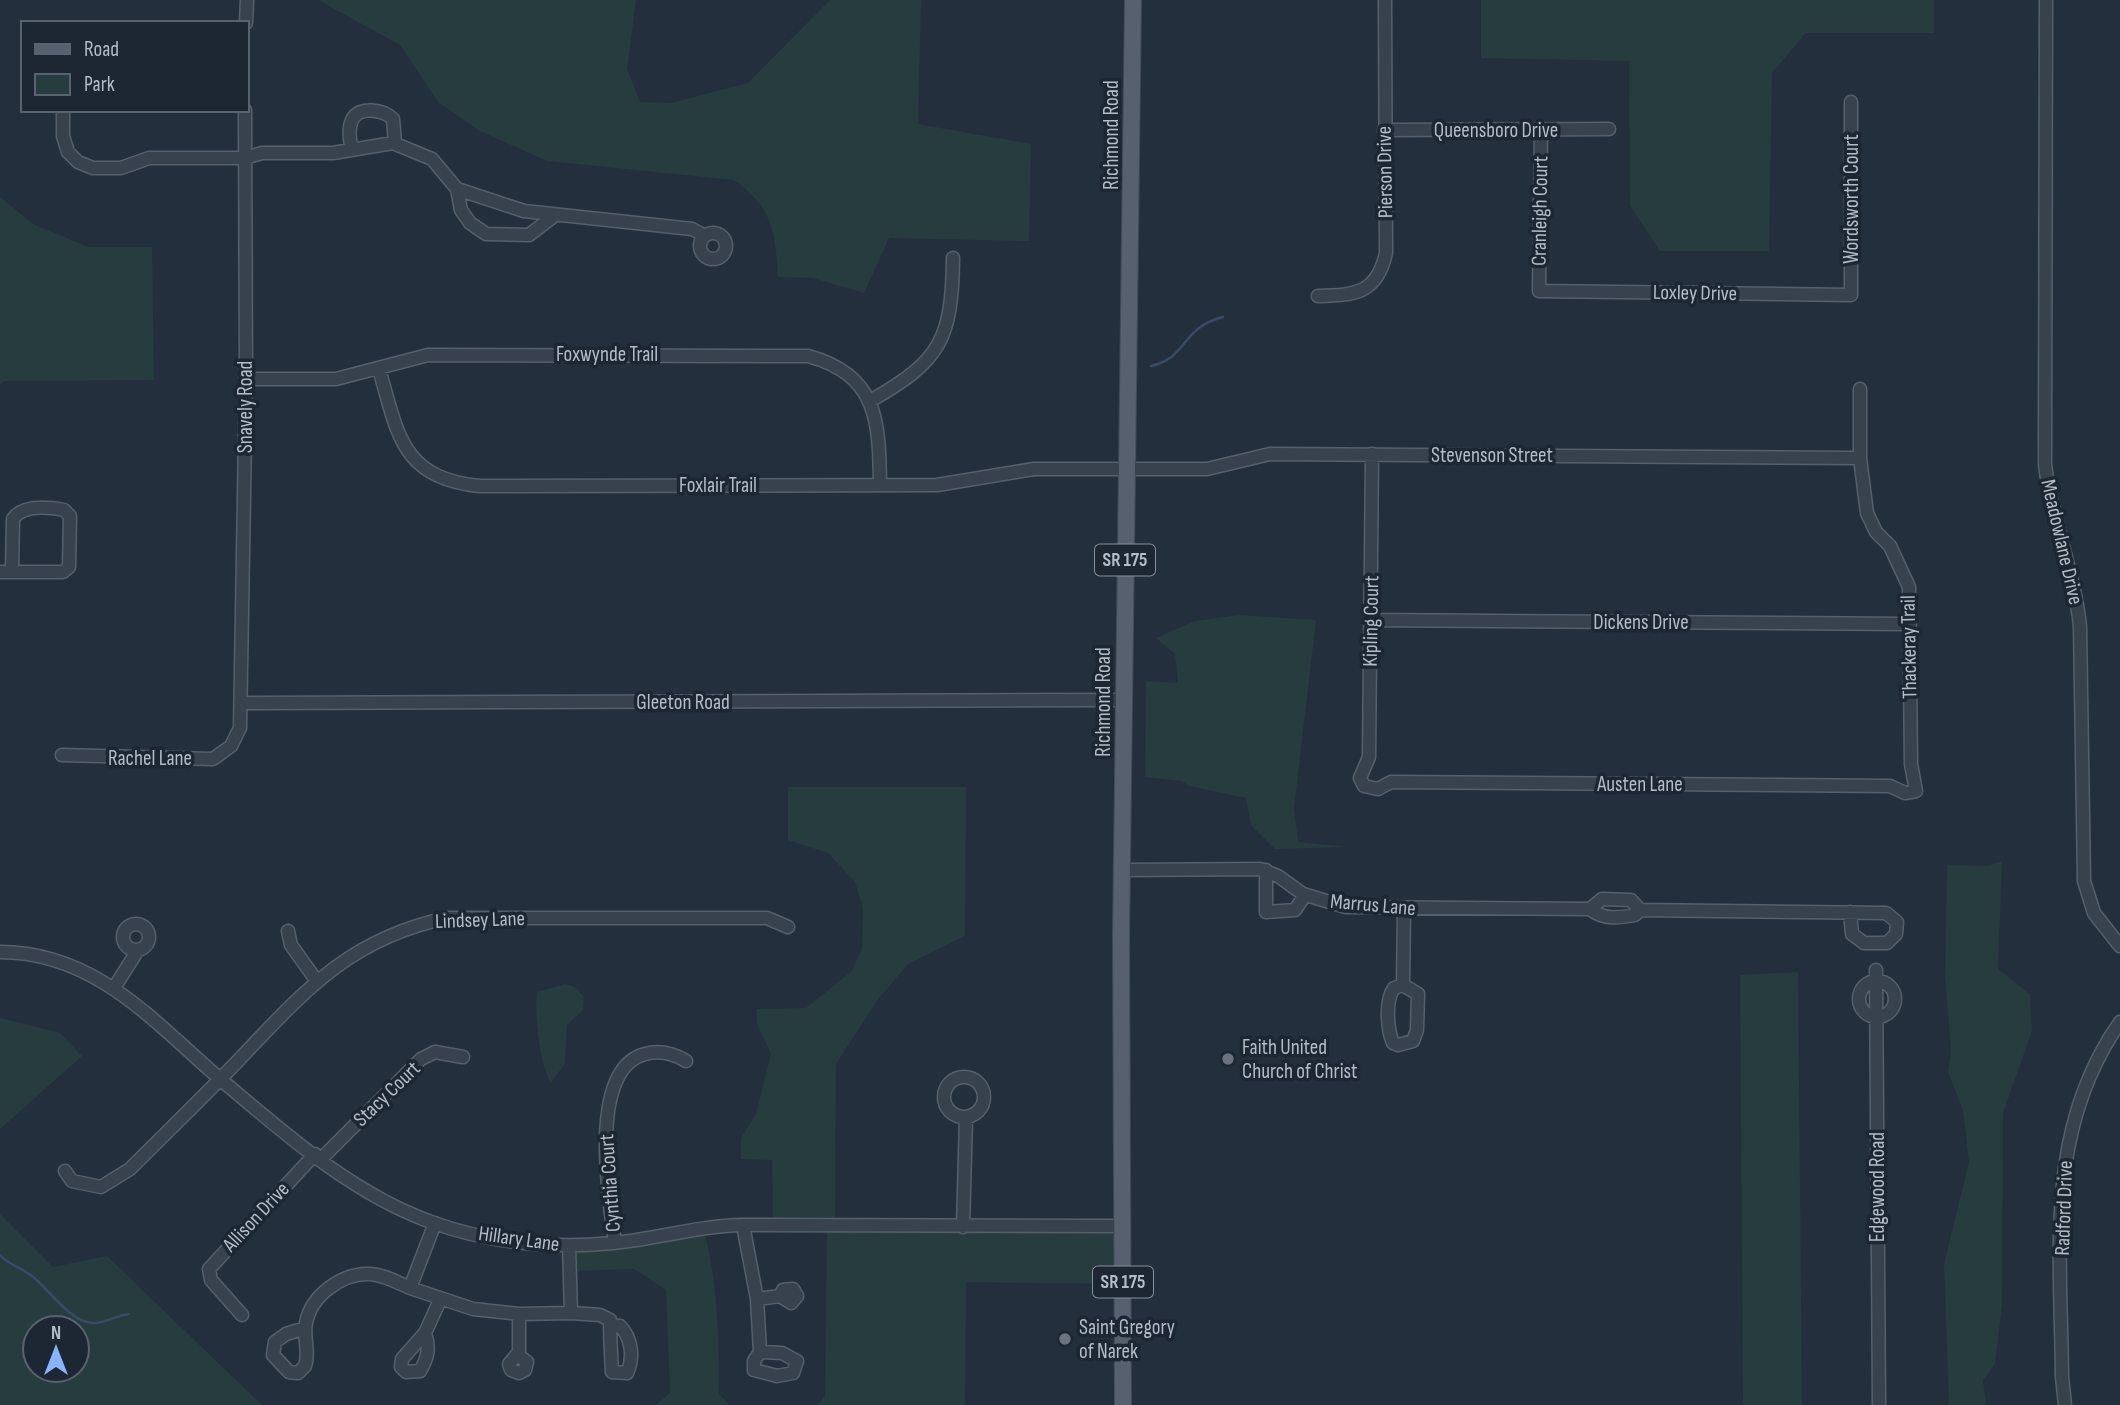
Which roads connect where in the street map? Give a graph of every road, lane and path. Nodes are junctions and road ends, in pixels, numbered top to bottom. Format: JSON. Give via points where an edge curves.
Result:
{"nodes":[{"id":1,"x":247,"y":0,"type":"edge"},
{"id":2,"x":1133,"y":0,"type":"edge"},
{"id":3,"x":1385,"y":0,"type":"edge"},
{"id":4,"x":2046,"y":0,"type":"edge"},
{"id":5,"x":246,"y":21,"type":"edge"},
{"id":6,"x":1851,"y":102,"type":"dead end"},
{"id":7,"x":63,"y":112,"type":"edge"},
{"id":8,"x":245,"y":112,"type":"edge"},
{"id":9,"x":1384,"y":130,"type":"junction"},
{"id":10,"x":1541,"y":130,"type":"junction"},
{"id":11,"x":1609,"y":130,"type":"dead end"},
{"id":12,"x":395,"y":143,"type":"junction"},
{"id":13,"x":352,"y":150,"type":"junction"},
{"id":14,"x":244,"y":158,"type":"junction"},
{"id":15,"x":457,"y":189,"type":"junction"},
{"id":16,"x":554,"y":216,"type":"junction"},
{"id":17,"x":705,"y":236,"type":"dead end"},
{"id":18,"x":953,"y":258,"type":"dead end"},
{"id":19,"x":1539,"y":291,"type":"joint"},
{"id":20,"x":1851,"y":295,"type":"joint"},
{"id":21,"x":1318,"y":296,"type":"dead end"},
{"id":22,"x":379,"y":369,"type":"junction"},
{"id":23,"x":246,"y":379,"type":"junction"},
{"id":24,"x":1860,"y":389,"type":"dead end"},
{"id":25,"x":870,"y":401,"type":"junction"},
{"id":26,"x":1372,"y":454,"type":"junction"},
{"id":27,"x":1860,"y":458,"type":"junction"},
{"id":28,"x":1126,"y":468,"type":"junction"},
{"id":29,"x":880,"y":485,"type":"junction"},
{"id":30,"x":6,"y":572,"type":"edge"},
{"id":31,"x":1372,"y":620,"type":"junction"},
{"id":32,"x":1910,"y":624,"type":"junction"},
{"id":33,"x":1124,"y":700,"type":"junction"},
{"id":34,"x":242,"y":703,"type":"junction"},
{"id":35,"x":62,"y":755,"type":"dead end"},
{"id":36,"x":1364,"y":786,"type":"joint"},
{"id":37,"x":1916,"y":791,"type":"joint"},
{"id":38,"x":1122,"y":870,"type":"junction"},
{"id":39,"x":1266,"y":870,"type":"junction"},
{"id":40,"x":1305,"y":895,"type":"junction"},
{"id":41,"x":1404,"y":909,"type":"junction"},
{"id":42,"x":1850,"y":912,"type":"dead end"},
{"id":43,"x":788,"y":927,"type":"dead end"},
{"id":44,"x":288,"y":931,"type":"dead end"},
{"id":45,"x":2120,"y":946,"type":"edge"},
{"id":46,"x":138,"y":950,"type":"dead end"},
{"id":47,"x":0,"y":952,"type":"edge"},
{"id":48,"x":316,"y":980,"type":"junction"},
{"id":49,"x":1403,"y":985,"type":"dead end"},
{"id":50,"x":114,"y":988,"type":"junction"},
{"id":51,"x":1876,"y":1017,"type":"junction"},
{"id":52,"x":2120,"y":1023,"type":"edge"},
{"id":53,"x":463,"y":1057,"type":"dead end"},
{"id":54,"x":686,"y":1061,"type":"dead end"},
{"id":55,"x":221,"y":1079,"type":"junction"},
{"id":56,"x":966,"y":1117,"type":"dead end"},
{"id":57,"x":318,"y":1157,"type":"junction"},
{"id":58,"x":65,"y":1171,"type":"dead end"},
{"id":59,"x":435,"y":1223,"type":"junction"},
{"id":60,"x":743,"y":1225,"type":"junction"},
{"id":61,"x":1123,"y":1226,"type":"junction"},
{"id":62,"x":963,"y":1227,"type":"junction"},
{"id":63,"x":614,"y":1243,"type":"junction"},
{"id":64,"x":569,"y":1246,"type":"junction"},
{"id":65,"x":410,"y":1288,"type":"junction"},
{"id":66,"x":780,"y":1296,"type":"dead end"},
{"id":67,"x":757,"y":1299,"type":"junction"},
{"id":68,"x":440,"y":1300,"type":"junction"},
{"id":69,"x":571,"y":1313,"type":"junction"},
{"id":70,"x":519,"y":1314,"type":"junction"},
{"id":71,"x":242,"y":1315,"type":"dead end"},
{"id":72,"x":610,"y":1325,"type":"dead end"},
{"id":73,"x":305,"y":1328,"type":"dead end"},
{"id":74,"x":425,"y":1333,"type":"dead end"},
{"id":75,"x":760,"y":1352,"type":"dead end"},
{"id":76,"x":518,"y":1355,"type":"dead end"},
{"id":77,"x":1122,"y":1405,"type":"edge"},
{"id":78,"x":1879,"y":1405,"type":"edge"},
{"id":79,"x":2065,"y":1405,"type":"edge"}],
"edges":[{"from":1,"to":5,"type":"street"},
{"from":2,"to":28,"type":"main road","name":"Richmond Road","number":"SR 175"},
{"from":3,"to":9,"type":"street","name":"Pierson Drive"},
{"from":4,"to":45,"type":"street","name":"Meadowlane Drive","via":[[2045,465],[2080,626],[2084,881],[2094,913]]},
{"from":6,"to":20,"type":"street","name":"Wordsworth Court"},
{"from":7,"to":14,"type":"street","via":[[68,152],[93,168],[121,168],[149,158]]},
{"from":8,"to":14,"type":"street","name":"Snavely Road"},
{"from":9,"to":10,"type":"street","name":"Queensboro Drive"},
{"from":9,"to":21,"type":"street","name":"Pierson Drive","via":[[1386,253],[1382,269],[1370,286],[1360,291]]},
{"from":10,"to":11,"type":"street","name":"Queensboro Drive"},
{"from":10,"to":19,"type":"street","name":"Cranleigh Court"},
{"from":12,"to":13,"type":"street"},
{"from":12,"to":13,"type":"street","via":[[395,125],[389,115],[364,111],[351,123]]},
{"from":12,"to":15,"type":"street","via":[[432,159]]},
{"from":13,"to":14,"type":"street","via":[[262,153]]},
{"from":14,"to":23,"type":"street","name":"Snavely Road"},
{"from":15,"to":16,"type":"street","via":[[506,208]]},
{"from":15,"to":16,"type":"street","via":[[461,211],[486,234],[529,235]]},
{"from":16,"to":17,"type":"street","via":[[692,229]]},
{"from":18,"to":25,"type":"street","via":[[951,310],[938,346],[912,377]]},
{"from":19,"to":20,"type":"street","name":"Loxley Drive"},
{"from":22,"to":23,"type":"street","name":"Foxwynde Trail","via":[[337,379]]},
{"from":22,"to":25,"type":"street","name":"Foxwynde Trail","via":[[429,355],[794,355],[822,360],[842,371]]},
{"from":22,"to":29,"type":"street","name":"Foxlair Trail","via":[[399,437],[428,473],[449,483]]},
{"from":23,"to":34,"type":"street","name":"Snavely Road"},
{"from":24,"to":27,"type":"street","name":"Thackeray Trail"},
{"from":25,"to":29,"type":"street","name":"Foxwynde Trail","via":[[879,433]]},
{"from":26,"to":27,"type":"street","name":"Stevenson Street"},
{"from":26,"to":28,"type":"street","name":"Stevenson Street","via":[[1270,454],[1207,468]]},
{"from":26,"to":31,"type":"street","name":"Kipling Court"},
{"from":27,"to":32,"type":"street","name":"Thackeray Trail","via":[[1867,513],[1890,546],[1909,587]]},
{"from":28,"to":29,"type":"street","name":"Foxlair Trail","via":[[1034,468],[937,485]]},
{"from":28,"to":33,"type":"main road","name":"Richmond Road","number":"SR 175"},
{"from":30,"to":30,"type":"street","via":[[63,572],[69,566],[70,516],[64,510],[17,513]]},
{"from":31,"to":32,"type":"street","name":"Dickens Drive"},
{"from":31,"to":36,"type":"street","name":"Kipling Court","via":[[1369,757],[1360,778]]},
{"from":32,"to":37,"type":"street","name":"Thackeray Trail","via":[[1911,764]]},
{"from":33,"to":34,"type":"street","name":"Gleeton Road"},
{"from":33,"to":38,"type":"main road","name":"Richmond Road","number":"SR 175"},
{"from":34,"to":35,"type":"street","name":"Rachel Lane","via":[[240,728],[231,746],[213,759]]},
{"from":36,"to":37,"type":"street","name":"Austen Lane","via":[[1378,789],[1391,782],[1890,786],[1905,793]]},
{"from":38,"to":39,"type":"street","name":"Marrus Lane"},
{"from":38,"to":61,"type":"main road","name":"Richmond Road","number":"SR 175"},
{"from":39,"to":40,"type":"street","name":"Marrus Lane"},
{"from":39,"to":40,"type":"street","via":[[1266,912],[1295,909]]},
{"from":40,"to":41,"type":"street","name":"Marrus Lane","via":[[1346,907]]},
{"from":41,"to":42,"type":"street","name":"Marrus Lane","via":[[1590,909],[1611,917],[1635,915],[1640,910]]},
{"from":41,"to":49,"type":"street"},
{"from":43,"to":48,"type":"street","name":"Lindsey Lane","via":[[767,918],[447,918],[410,925],[367,945]]},
{"from":44,"to":48,"type":"street","via":[[291,945]]},
{"from":46,"to":50,"type":"street"},
{"from":47,"to":50,"type":"street","name":"Hillary Lane","via":[[20,952],[71,966]]},
{"from":48,"to":55,"type":"street","name":"Lindsey Lane"},
{"from":50,"to":55,"type":"street","name":"Hillary Lane"},
{"from":51,"to":51,"type":"street","name":"Edgewood Road","via":[[1876,976],[1889,986],[1894,999],[1889,1011]]},
{"from":51,"to":78,"type":"street","name":"Edgewood Road"},
{"from":52,"to":79,"type":"street","name":"Radford Drive","via":[[2083,1088],[2066,1149],[2062,1186]]},
{"from":53,"to":57,"type":"street","name":"Stacy Court","via":[[435,1052],[421,1059]]},
{"from":54,"to":63,"type":"street","name":"Cynthia Court","via":[[668,1053],[649,1053],[632,1061],[621,1074],[604,1138]]},
{"from":55,"to":57,"type":"street","name":"Hillary Lane"},
{"from":55,"to":58,"type":"street","name":"Lindsey Lane","via":[[130,1169],[101,1187],[72,1181]]},
{"from":56,"to":62,"type":"street"},
{"from":57,"to":59,"type":"street","name":"Hillary Lane","via":[[380,1200]]},
{"from":57,"to":71,"type":"street","name":"Allison Drive","via":[[209,1269],[211,1280]]},
{"from":59,"to":64,"type":"street","name":"Hillary Lane","via":[[504,1240]]},
{"from":59,"to":65,"type":"street"},
{"from":60,"to":62,"type":"street","name":"Hillary Lane"},
{"from":60,"to":63,"type":"street","name":"Hillary Lane","via":[[704,1226]]},
{"from":60,"to":67,"type":"street"},
{"from":61,"to":62,"type":"street","name":"Hillary Lane"},
{"from":61,"to":77,"type":"main road","name":"Richmond Road","number":"SR 175"},
{"from":63,"to":64,"type":"street","name":"Hillary Lane"},
{"from":64,"to":69,"type":"street"},
{"from":65,"to":68,"type":"street"},
{"from":65,"to":73,"type":"street","via":[[385,1276],[368,1274],[342,1280],[323,1292]]},
{"from":66,"to":67,"type":"street"},
{"from":67,"to":75,"type":"street"},
{"from":68,"to":70,"type":"street"},
{"from":68,"to":74,"type":"street"},
{"from":69,"to":70,"type":"street"},
{"from":69,"to":72,"type":"street","via":[[600,1315],[610,1320]]},
{"from":70,"to":76,"type":"street"}]}
